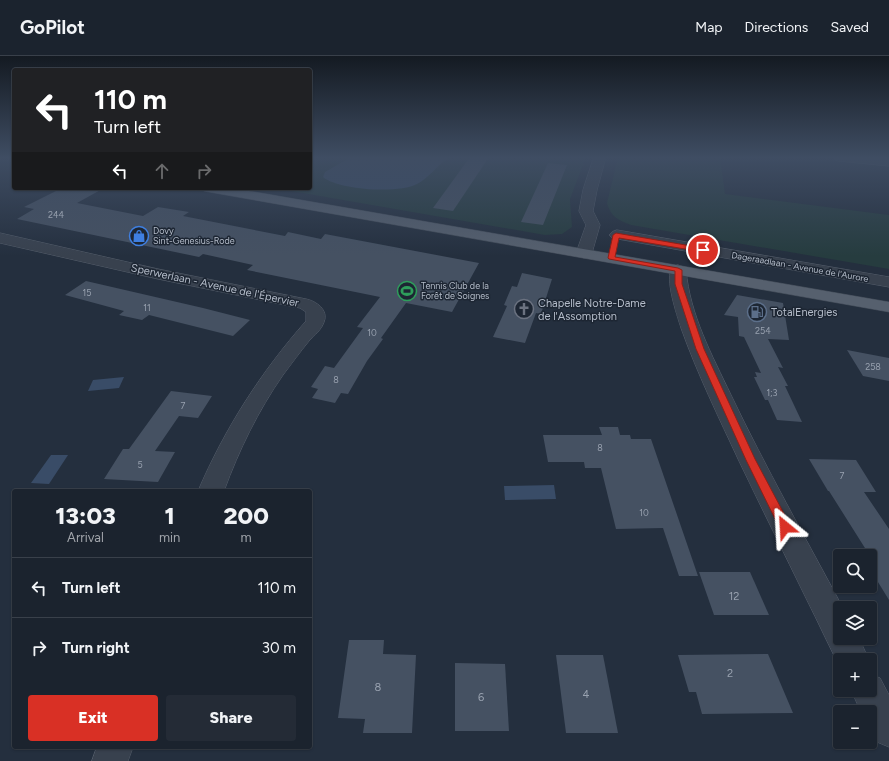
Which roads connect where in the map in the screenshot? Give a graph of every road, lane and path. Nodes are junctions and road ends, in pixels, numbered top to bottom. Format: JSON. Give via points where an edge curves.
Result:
{"nodes":[{"id":1,"x":221,"y":190,"type":"edge"},
{"id":2,"x":590,"y":190,"type":"edge"},
{"id":3,"x":588,"y":203,"type":"junction"},
{"id":4,"x":616,"y":235,"type":"junction"},
{"id":5,"x":0,"y":238,"type":"edge"},
{"id":6,"x":584,"y":253,"type":"junction"},
{"id":7,"x":611,"y":258,"type":"junction"},
{"id":8,"x":678,"y":270,"type":"junction"},
{"id":9,"x":889,"y":282,"type":"edge"},
{"id":10,"x":889,"y":307,"type":"edge"},
{"id":11,"x":212,"y":489,"type":"edge"},
{"id":12,"x":833,"y":620,"type":"edge"},
{"id":13,"x":872,"y":697,"type":"edge"},
{"id":14,"x":889,"y":730,"type":"edge"},
{"id":15,"x":114,"y":749,"type":"edge"},
{"id":16,"x":110,"y":761,"type":"edge"}],
"edges":[{"from":1,"to":6,"type":"main road"},
{"from":2,"to":3,"type":"street"},
{"from":3,"to":4,"type":"street","via":[[596,209]]},
{"from":3,"to":6,"type":"street","via":[[586,211],[593,225]]},
{"from":4,"to":7,"type":"street"},
{"from":4,"to":9,"type":"street","name":"Dageraadlaan - Avenue de l'Aurore"},
{"from":5,"to":11,"type":"street","name":"Sperwerlaan - Avenue de l'Épervier","via":[[306,304],[313,308],[316,314],[315,322],[282,363],[250,411],[220,466]]},
{"from":6,"to":7,"type":"main road"},
{"from":7,"to":8,"type":"main road"},
{"from":8,"to":10,"type":"main road"},
{"from":8,"to":12,"type":"street","via":[[678,284],[700,349],[751,460]]},
{"from":13,"to":14,"type":"street"},
{"from":15,"to":16,"type":"street"}]}
